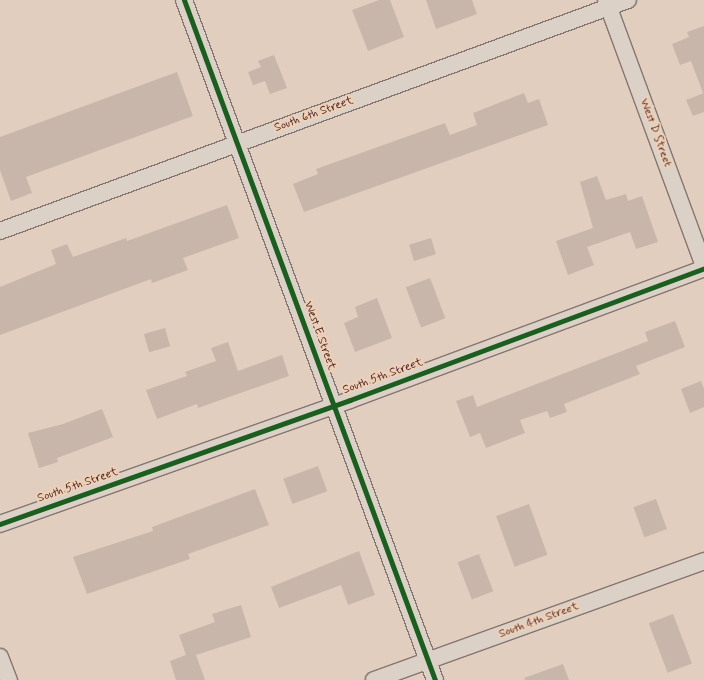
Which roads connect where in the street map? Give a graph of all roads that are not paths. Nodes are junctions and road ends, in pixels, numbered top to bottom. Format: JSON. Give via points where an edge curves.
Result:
{"nodes":[{"id":1,"x":184,"y":0,"type":"edge"},
{"id":2,"x":628,"y":0,"type":"edge"},
{"id":3,"x":608,"y":3,"type":"edge"},
{"id":4,"x":237,"y":143,"type":"junction"},
{"id":5,"x":0,"y":231,"type":"edge"},
{"id":6,"x":704,"y":267,"type":"edge"},
{"id":7,"x":334,"y":406,"type":"junction"},
{"id":8,"x":0,"y":524,"type":"edge"},
{"id":9,"x":704,"y":562,"type":"edge"},
{"id":10,"x":0,"y":657,"type":"edge"},
{"id":11,"x":428,"y":660,"type":"junction"},
{"id":12,"x":8,"y":680,"type":"edge"},
{"id":13,"x":374,"y":680,"type":"edge"},
{"id":14,"x":435,"y":680,"type":"edge"}],
"edges":[{"from":1,"to":4,"type":"street","name":"West E Street"},
{"from":2,"to":3,"type":"street","name":"South 6th Street"},
{"from":3,"to":4,"type":"street","name":"South 6th Street"},
{"from":3,"to":6,"type":"street","name":"West D Street"},
{"from":4,"to":5,"type":"street","name":"South 6th Street"},
{"from":4,"to":7,"type":"street","name":"West E Street"},
{"from":6,"to":7,"type":"street","name":"South 5th Street"},
{"from":7,"to":8,"type":"street","name":"South 5th Street"},
{"from":7,"to":11,"type":"street","name":"West E Street"},
{"from":9,"to":11,"type":"street","name":"South 4th Street"},
{"from":10,"to":12,"type":"street"},
{"from":11,"to":13,"type":"street","name":"South 4th Street"},
{"from":11,"to":14,"type":"street","name":"West E Street"}]}
